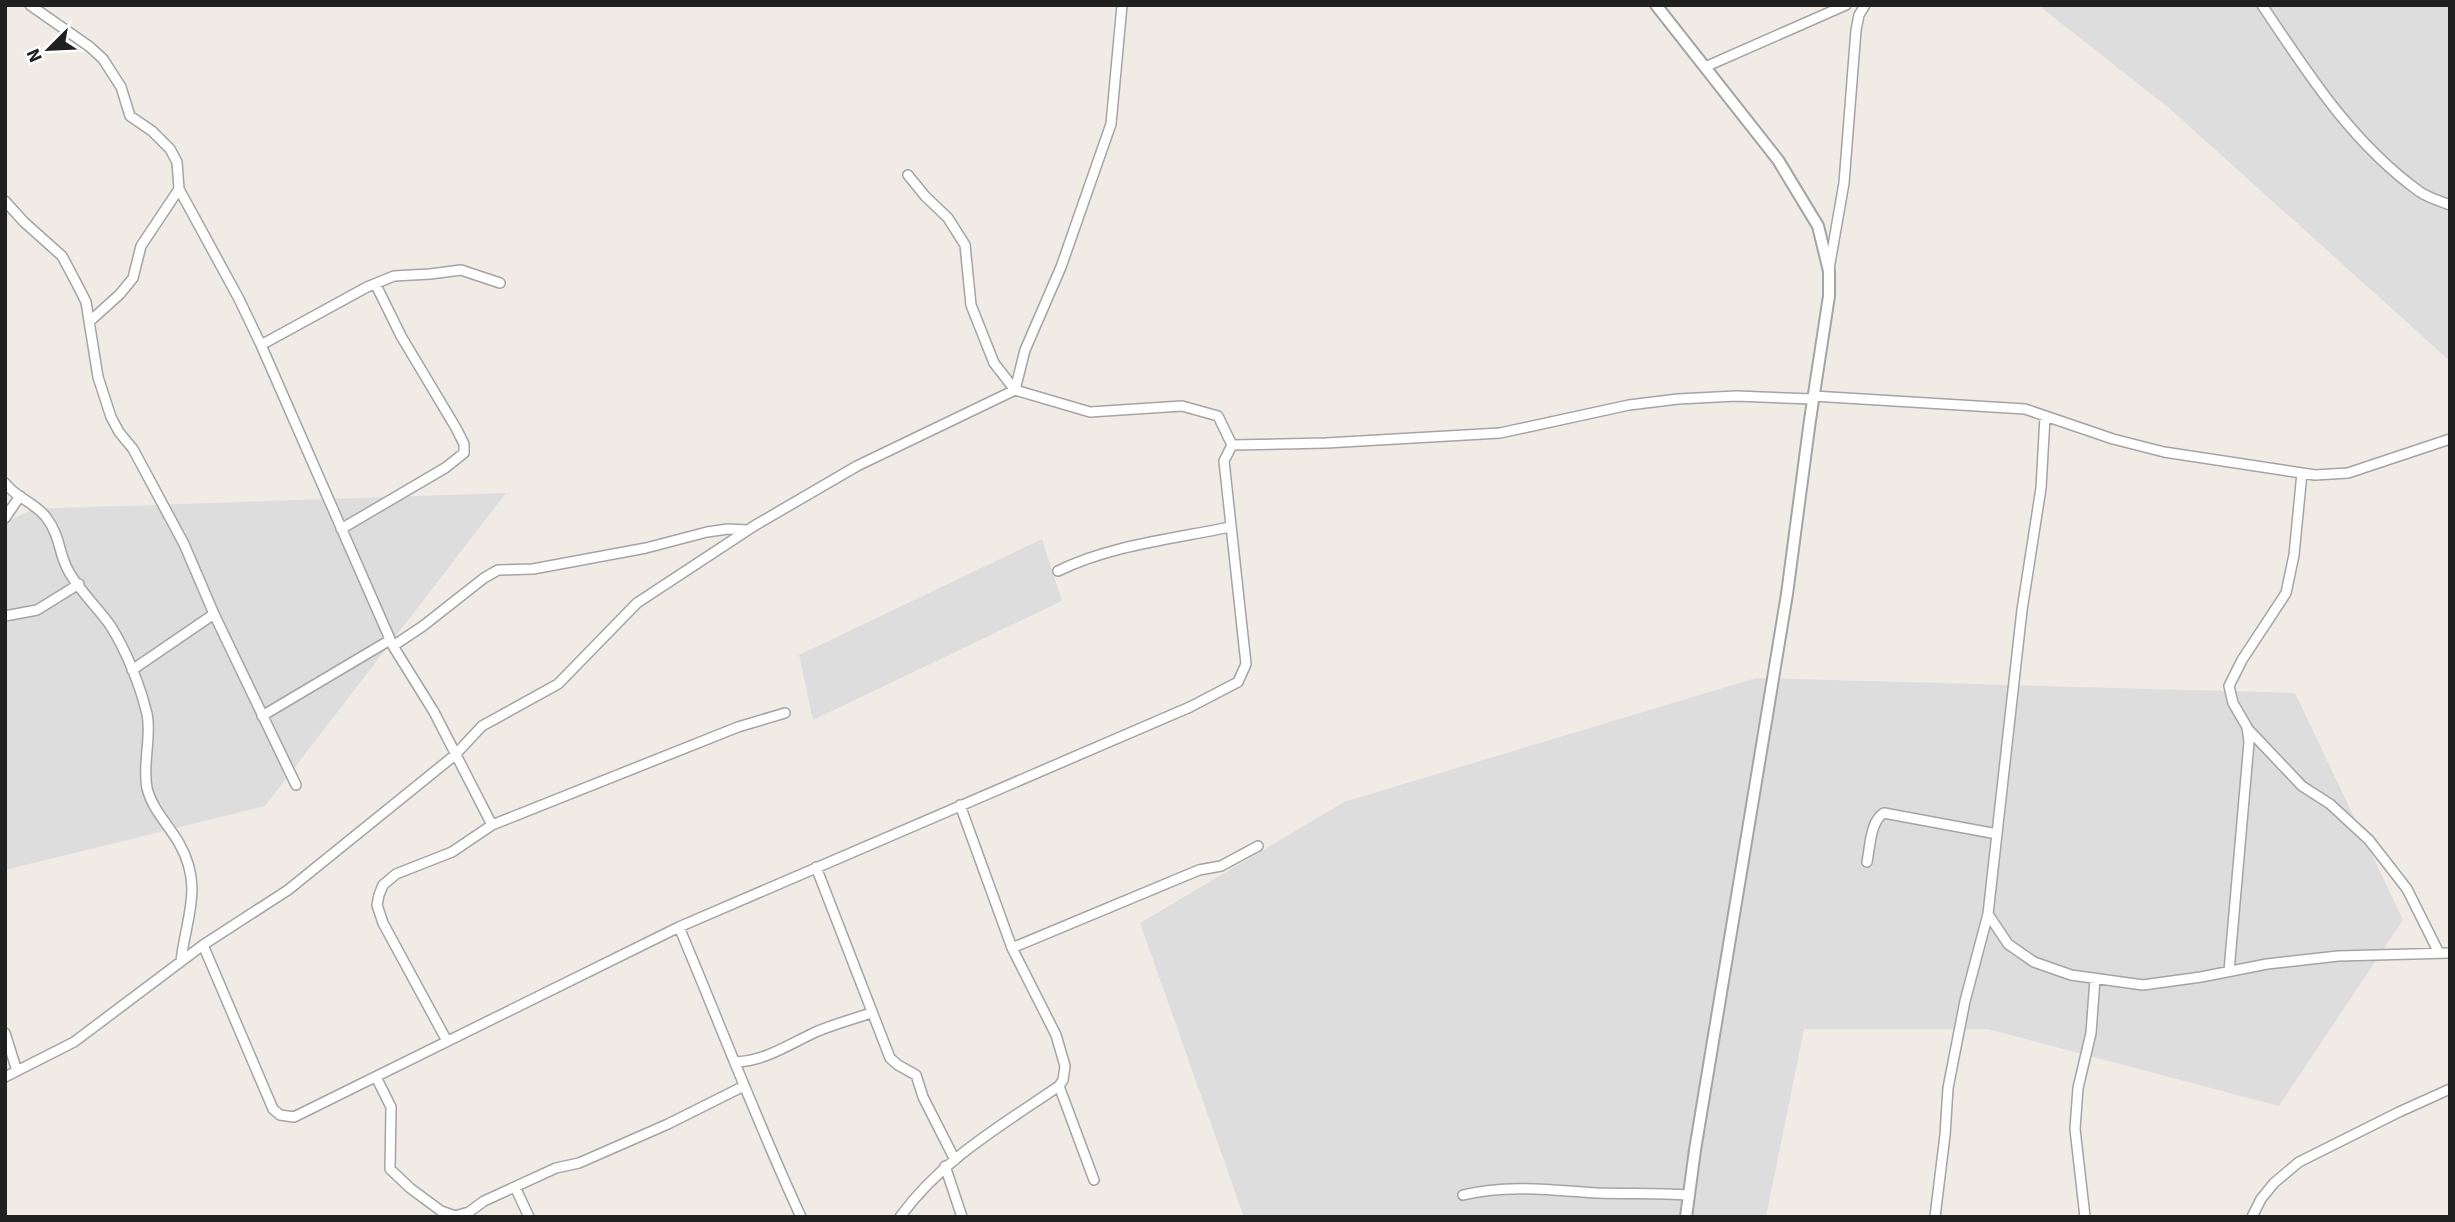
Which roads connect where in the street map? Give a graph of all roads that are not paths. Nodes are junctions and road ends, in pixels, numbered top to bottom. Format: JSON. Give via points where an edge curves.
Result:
{"nodes":[{"id":1,"x":30,"y":5,"type":"edge"},
{"id":2,"x":1122,"y":5,"type":"edge"},
{"id":3,"x":1656,"y":5,"type":"edge"},
{"id":4,"x":1846,"y":5,"type":"edge"},
{"id":5,"x":1865,"y":5,"type":"edge"},
{"id":6,"x":2262,"y":5,"type":"edge"},
{"id":7,"x":1705,"y":67,"type":"junction"},
{"id":8,"x":908,"y":174,"type":"dead end"},
{"id":9,"x":178,"y":189,"type":"junction"},
{"id":10,"x":5,"y":201,"type":"edge"},
{"id":11,"x":2450,"y":205,"type":"edge"},
{"id":12,"x":1829,"y":271,"type":"junction"},
{"id":13,"x":500,"y":283,"type":"dead end"},
{"id":14,"x":376,"y":285,"type":"junction"},
{"id":15,"x":89,"y":321,"type":"junction"},
{"id":16,"x":261,"y":345,"type":"junction"},
{"id":17,"x":1015,"y":390,"type":"junction"},
{"id":18,"x":1813,"y":397,"type":"junction"},
{"id":19,"x":2045,"y":417,"type":"junction"},
{"id":20,"x":2450,"y":439,"type":"edge"},
{"id":21,"x":1232,"y":445,"type":"junction"},
{"id":22,"x":2302,"y":473,"type":"junction"},
{"id":23,"x":5,"y":483,"type":"edge"},
{"id":24,"x":20,"y":496,"type":"junction"},
{"id":25,"x":5,"y":518,"type":"edge"},
{"id":26,"x":1230,"y":527,"type":"junction"},
{"id":27,"x":341,"y":528,"type":"junction"},
{"id":28,"x":748,"y":530,"type":"junction"},
{"id":29,"x":1058,"y":571,"type":"dead end"},
{"id":30,"x":79,"y":584,"type":"junction"},
{"id":31,"x":214,"y":614,"type":"junction"},
{"id":32,"x":5,"y":616,"type":"edge"},
{"id":33,"x":392,"y":643,"type":"junction"},
{"id":34,"x":132,"y":670,"type":"junction"},
{"id":35,"x":785,"y":713,"type":"dead end"},
{"id":36,"x":262,"y":716,"type":"junction"},
{"id":37,"x":2247,"y":727,"type":"junction"},
{"id":38,"x":455,"y":755,"type":"junction"},
{"id":39,"x":296,"y":785,"type":"dead end"},
{"id":40,"x":960,"y":805,"type":"junction"},
{"id":41,"x":492,"y":825,"type":"junction"},
{"id":42,"x":1997,"y":834,"type":"junction"},
{"id":43,"x":1258,"y":846,"type":"dead end"},
{"id":44,"x":1867,"y":862,"type":"dead end"},
{"id":45,"x":816,"y":867,"type":"junction"},
{"id":46,"x":1988,"y":914,"type":"junction"},
{"id":47,"x":680,"y":928,"type":"junction"},
{"id":48,"x":203,"y":945,"type":"junction"},
{"id":49,"x":1012,"y":948,"type":"junction"},
{"id":50,"x":2438,"y":953,"type":"junction"},
{"id":51,"x":2450,"y":953,"type":"edge"},
{"id":52,"x":181,"y":961,"type":"junction"},
{"id":53,"x":2229,"y":971,"type":"junction"},
{"id":54,"x":2095,"y":979,"type":"junction"},
{"id":55,"x":871,"y":1013,"type":"junction"},
{"id":56,"x":5,"y":1033,"type":"edge"},
{"id":57,"x":447,"y":1041,"type":"junction"},
{"id":58,"x":736,"y":1062,"type":"junction"},
{"id":59,"x":17,"y":1071,"type":"junction"},
{"id":60,"x":5,"y":1077,"type":"edge"},
{"id":61,"x":376,"y":1077,"type":"junction"},
{"id":62,"x":744,"y":1086,"type":"junction"},
{"id":63,"x":1059,"y":1087,"type":"junction"},
{"id":64,"x":2450,"y":1089,"type":"edge"},
{"id":65,"x":955,"y":1160,"type":"junction"},
{"id":66,"x":945,"y":1166,"type":"junction"},
{"id":67,"x":1094,"y":1180,"type":"dead end"},
{"id":68,"x":515,"y":1187,"type":"junction"},
{"id":69,"x":1463,"y":1195,"type":"dead end"},
{"id":70,"x":1689,"y":1195,"type":"junction"},
{"id":71,"x":529,"y":1217,"type":"edge"},
{"id":72,"x":801,"y":1217,"type":"edge"},
{"id":73,"x":900,"y":1217,"type":"edge"},
{"id":74,"x":962,"y":1217,"type":"edge"},
{"id":75,"x":1686,"y":1217,"type":"edge"},
{"id":76,"x":1935,"y":1217,"type":"edge"},
{"id":77,"x":2085,"y":1217,"type":"edge"},
{"id":78,"x":2252,"y":1217,"type":"edge"}],
"edges":[{"from":1,"to":9,"type":"street","via":[[103,59],[121,87],[131,116],[170,149],[177,162]]},
{"from":2,"to":17,"type":"street","via":[[1111,124],[1061,267],[1025,350]]},
{"from":3,"to":7,"type":"street"},
{"from":4,"to":7,"type":"street"},
{"from":5,"to":12,"type":"street","via":[[1856,30],[1844,183]]},
{"from":6,"to":11,"type":"street","via":[[2352,131],[2422,194]]},
{"from":7,"to":12,"type":"street","via":[[1778,160],[1807,207],[1818,226]]},
{"from":8,"to":17,"type":"street","via":[[948,218],[965,245],[971,305],[994,363]]},
{"from":9,"to":15,"type":"street","via":[[141,246],[133,278]]},
{"from":9,"to":16,"type":"street"},
{"from":10,"to":15,"type":"street","via":[[62,256],[86,302]]},
{"from":12,"to":18,"type":"street"},
{"from":13,"to":14,"type":"street","via":[[461,270],[394,276]]},
{"from":14,"to":16,"type":"street"},
{"from":14,"to":27,"type":"street","via":[[456,428],[464,453]]},
{"from":15,"to":31,"type":"street","via":[[104,401],[184,544]]},
{"from":16,"to":27,"type":"street"},
{"from":17,"to":21,"type":"street","via":[[1090,412],[1182,406],[1218,416]]},
{"from":17,"to":28,"type":"street","via":[[857,466]]},
{"from":18,"to":19,"type":"street","via":[[2025,409]]},
{"from":18,"to":21,"type":"street","via":[[1678,399],[1500,433]]},
{"from":18,"to":70,"type":"street","via":[[1787,594]]},
{"from":19,"to":22,"type":"street","via":[[2164,452]]},
{"from":19,"to":42,"type":"street","via":[[2041,488]]},
{"from":20,"to":22,"type":"street","via":[[2348,473]]},
{"from":21,"to":26,"type":"street","via":[[1224,461]]},
{"from":22,"to":37,"type":"street","via":[[2286,593],[2229,685],[2232,703]]},
{"from":23,"to":24,"type":"street"},
{"from":24,"to":25,"type":"street"},
{"from":24,"to":30,"type":"street","via":[[46,517],[58,536],[67,570]]},
{"from":26,"to":29,"type":"street","via":[[1130,547]]},
{"from":26,"to":40,"type":"street","via":[[1246,664],[1238,682]]},
{"from":27,"to":33,"type":"street"},
{"from":28,"to":33,"type":"street","via":[[707,532],[533,569],[498,570],[423,626]]},
{"from":28,"to":38,"type":"street","via":[[637,603],[558,684],[482,726]]},
{"from":30,"to":32,"type":"street","via":[[37,610]]},
{"from":30,"to":34,"type":"street","via":[[112,628]]},
{"from":31,"to":34,"type":"street"},
{"from":31,"to":36,"type":"street"},
{"from":33,"to":36,"type":"street"},
{"from":33,"to":38,"type":"street"},
{"from":34,"to":52,"type":"street","via":[[147,714],[147,786],[152,803],[180,845],[194,887]]},
{"from":35,"to":41,"type":"street","via":[[738,727]]},
{"from":36,"to":39,"type":"street"},
{"from":37,"to":50,"type":"street","via":[[2302,786],[2330,804],[2369,840],[2407,889]]},
{"from":37,"to":53,"type":"street"},
{"from":38,"to":41,"type":"street"},
{"from":38,"to":48,"type":"street","via":[[288,890]]},
{"from":40,"to":45,"type":"street"},
{"from":40,"to":49,"type":"street"},
{"from":41,"to":57,"type":"street","via":[[452,852],[396,874],[379,895],[383,923]]},
{"from":42,"to":44,"type":"street","via":[[1884,813],[1875,823]]},
{"from":42,"to":46,"type":"street"},
{"from":43,"to":49,"type":"street","via":[[1221,866],[1199,870]]},
{"from":45,"to":47,"type":"street"},
{"from":45,"to":55,"type":"street"},
{"from":46,"to":54,"type":"street","via":[[2008,944],[2034,962]]},
{"from":46,"to":76,"type":"street","via":[[1952,1063]]},
{"from":47,"to":57,"type":"street"},
{"from":47,"to":58,"type":"street"},
{"from":48,"to":52,"type":"street"},
{"from":48,"to":61,"type":"street","via":[[279,1115],[293,1117]]},
{"from":49,"to":63,"type":"street","via":[[1056,1034],[1065,1066]]},
{"from":50,"to":51,"type":"street"},
{"from":50,"to":53,"type":"street","via":[[2338,956]]},
{"from":52,"to":59,"type":"street","via":[[74,1042]]},
{"from":53,"to":54,"type":"street","via":[[2143,985]]},
{"from":54,"to":77,"type":"street","via":[[2075,1129]]},
{"from":55,"to":58,"type":"street","via":[[751,1062]]},
{"from":55,"to":65,"type":"street","via":[[890,1058],[916,1075]]},
{"from":56,"to":59,"type":"street"},
{"from":57,"to":61,"type":"street"},
{"from":58,"to":62,"type":"street"},
{"from":59,"to":60,"type":"street"},
{"from":61,"to":68,"type":"street","via":[[391,1107],[390,1169],[410,1188],[455,1216]]},
{"from":62,"to":68,"type":"street","via":[[579,1163]]},
{"from":62,"to":72,"type":"street"},
{"from":63,"to":65,"type":"street"},
{"from":63,"to":67,"type":"street"},
{"from":64,"to":78,"type":"street","via":[[2299,1162],[2274,1183]]},
{"from":65,"to":66,"type":"street"},
{"from":66,"to":73,"type":"street"},
{"from":66,"to":74,"type":"street"},
{"from":68,"to":71,"type":"street"},
{"from":69,"to":70,"type":"street","via":[[1517,1188]]},
{"from":70,"to":75,"type":"street"}]}
